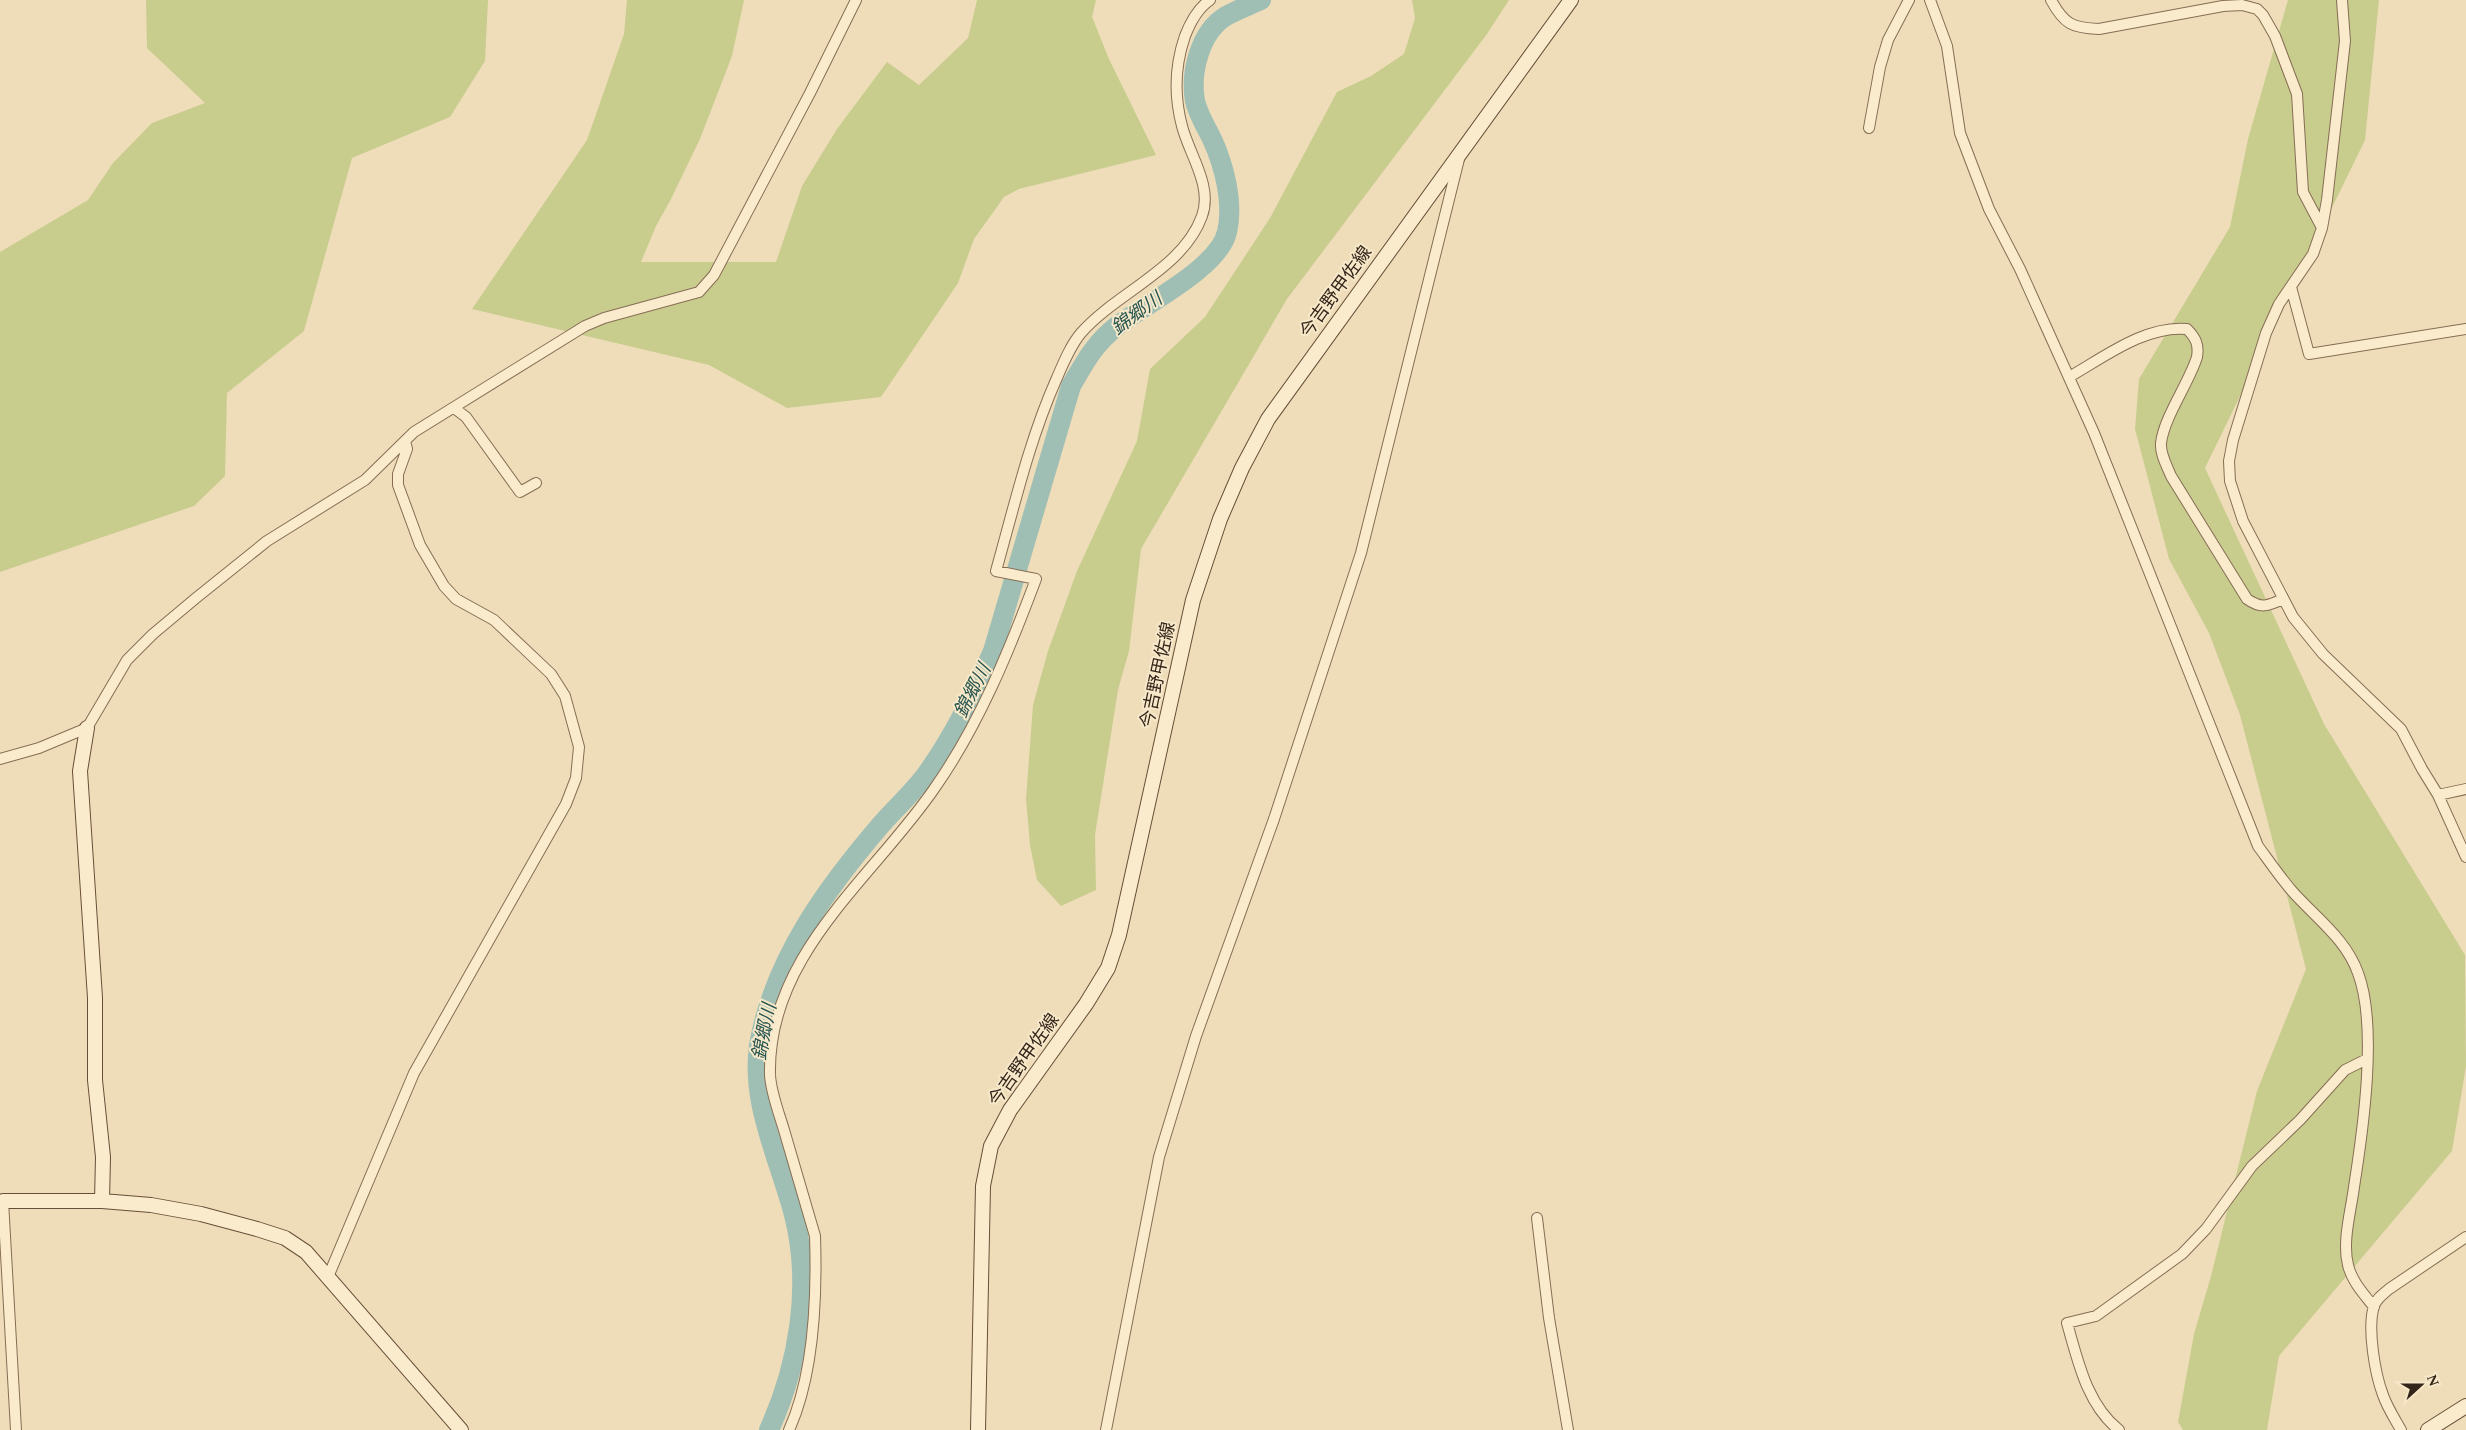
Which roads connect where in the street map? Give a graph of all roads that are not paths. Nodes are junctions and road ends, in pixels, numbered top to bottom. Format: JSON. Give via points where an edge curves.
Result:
{"nodes":[{"id":1,"x":856,"y":0,"type":"edge"},
{"id":2,"x":1210,"y":0,"type":"edge"},
{"id":3,"x":1572,"y":0,"type":"edge"},
{"id":4,"x":1909,"y":0,"type":"edge"},
{"id":5,"x":1930,"y":0,"type":"edge"},
{"id":6,"x":2051,"y":0,"type":"edge"},
{"id":7,"x":2342,"y":0,"type":"edge"},
{"id":8,"x":1869,"y":128,"type":"dead end"},
{"id":9,"x":1460,"y":153,"type":"junction"},
{"id":10,"x":2322,"y":228,"type":"junction"},
{"id":11,"x":2291,"y":287,"type":"junction"},
{"id":12,"x":2466,"y":329,"type":"edge"},
{"id":13,"x":2068,"y":377,"type":"junction"},
{"id":14,"x":454,"y":408,"type":"junction"},
{"id":15,"x":405,"y":441,"type":"junction"},
{"id":16,"x":536,"y":483,"type":"dead end"},
{"id":17,"x":2283,"y":599,"type":"junction"},
{"id":18,"x":87,"y":728,"type":"junction"},
{"id":19,"x":0,"y":759,"type":"edge"},
{"id":20,"x":2466,"y":789,"type":"edge"},
{"id":21,"x":2438,"y":795,"type":"junction"},
{"id":22,"x":2466,"y":857,"type":"edge"},
{"id":23,"x":2367,"y":1059,"type":"junction"},
{"id":24,"x":1,"y":1200,"type":"edge"},
{"id":25,"x":102,"y":1201,"type":"junction"},
{"id":26,"x":1536,"y":1218,"type":"dead end"},
{"id":27,"x":2466,"y":1237,"type":"edge"},
{"id":28,"x":328,"y":1276,"type":"junction"},
{"id":29,"x":2374,"y":1307,"type":"junction"},
{"id":30,"x":2466,"y":1406,"type":"edge"},
{"id":31,"x":16,"y":1430,"type":"edge"},
{"id":32,"x":461,"y":1430,"type":"edge"},
{"id":33,"x":790,"y":1430,"type":"edge"},
{"id":34,"x":978,"y":1430,"type":"edge"},
{"id":35,"x":1106,"y":1430,"type":"edge"},
{"id":36,"x":1568,"y":1430,"type":"edge"},
{"id":37,"x":2119,"y":1430,"type":"edge"},
{"id":38,"x":2401,"y":1430,"type":"edge"},
{"id":39,"x":2428,"y":1430,"type":"edge"}],
"edges":[{"from":1,"to":14,"type":"street","via":[[810,93],[705,287],[694,294],[585,326]]},
{"from":2,"to":33,"type":"street","via":[[1189,25],[1179,54],[1176,84],[1182,125],[1205,192],[1200,222],[1194,236],[1177,256],[1107,308],[1080,334],[1068,352],[1044,408],[996,571],[1036,578],[1016,633],[988,694],[944,774],[891,846],[835,910],[807,949],[784,996],[775,1027],[770,1076],[815,1236],[816,1253],[814,1309],[806,1370]]},
{"from":3,"to":9,"type":"main road","name":"今吉野甲佐線"},
{"from":4,"to":8,"type":"street","via":[[1885,49]]},
{"from":5,"to":13,"type":"street","via":[[1947,46],[1960,133],[1989,209],[2020,269]]},
{"from":6,"to":10,"type":"street","via":[[2070,25],[2099,29],[2223,6],[2242,5],[2257,9],[2275,36],[2297,94],[2302,192]]},
{"from":7,"to":10,"type":"street","via":[[2345,41]]},
{"from":9,"to":34,"type":"main road","name":"今吉野甲佐線","via":[[1268,419],[1220,520],[1193,600],[1119,935],[1108,968],[1010,1110],[991,1146],[983,1186]]},
{"from":9,"to":35,"type":"street","via":[[1361,553],[1274,819],[1196,1036],[1159,1157]]},
{"from":10,"to":11,"type":"street","via":[[2313,254]]},
{"from":11,"to":12,"type":"street","via":[[2309,354]]},
{"from":11,"to":17,"type":"street","via":[[2266,333],[2229,462],[2230,481],[2242,520]]},
{"from":13,"to":17,"type":"street","via":[[2160,331],[2187,329],[2194,336],[2197,357],[2164,431],[2161,444],[2164,459],[2176,484],[2247,598],[2265,607]]},
{"from":13,"to":23,"type":"street","via":[[2094,433],[2258,846],[2293,892],[2341,941],[2358,972],[2366,1002]]},
{"from":14,"to":15,"type":"street"},
{"from":14,"to":16,"type":"street","via":[[466,417],[520,492]]},
{"from":15,"to":18,"type":"street","via":[[365,480],[267,541],[154,634],[128,660]]},
{"from":15,"to":28,"type":"street","via":[[407,449],[398,474],[398,485],[420,545],[444,586],[456,598],[494,620],[551,674],[565,696],[579,747],[576,778],[566,804],[414,1074]]},
{"from":17,"to":21,"type":"street","via":[[2323,654],[2401,729]]},
{"from":18,"to":19,"type":"street","via":[[39,748]]},
{"from":18,"to":25,"type":"main road","via":[[80,771],[95,998],[95,1080],[103,1156]]},
{"from":20,"to":21,"type":"street"},
{"from":21,"to":22,"type":"street"},
{"from":23,"to":29,"type":"street","via":[[2359,1154],[2347,1239],[2348,1264],[2353,1280]]},
{"from":23,"to":37,"type":"street","via":[[2345,1070],[2252,1166],[2206,1229],[2182,1254],[2096,1316],[2067,1323],[2092,1399],[2102,1416]]},
{"from":24,"to":25,"type":"main road"},
{"from":24,"to":31,"type":"street"},
{"from":25,"to":28,"type":"main road","via":[[151,1204],[201,1214],[285,1238],[306,1252]]},
{"from":26,"to":36,"type":"street"},
{"from":27,"to":29,"type":"street","via":[[2389,1289],[2378,1298]]},
{"from":28,"to":32,"type":"main road"},
{"from":29,"to":38,"type":"street","via":[[2372,1330],[2378,1378],[2383,1398]]},
{"from":30,"to":39,"type":"main road"}]}
